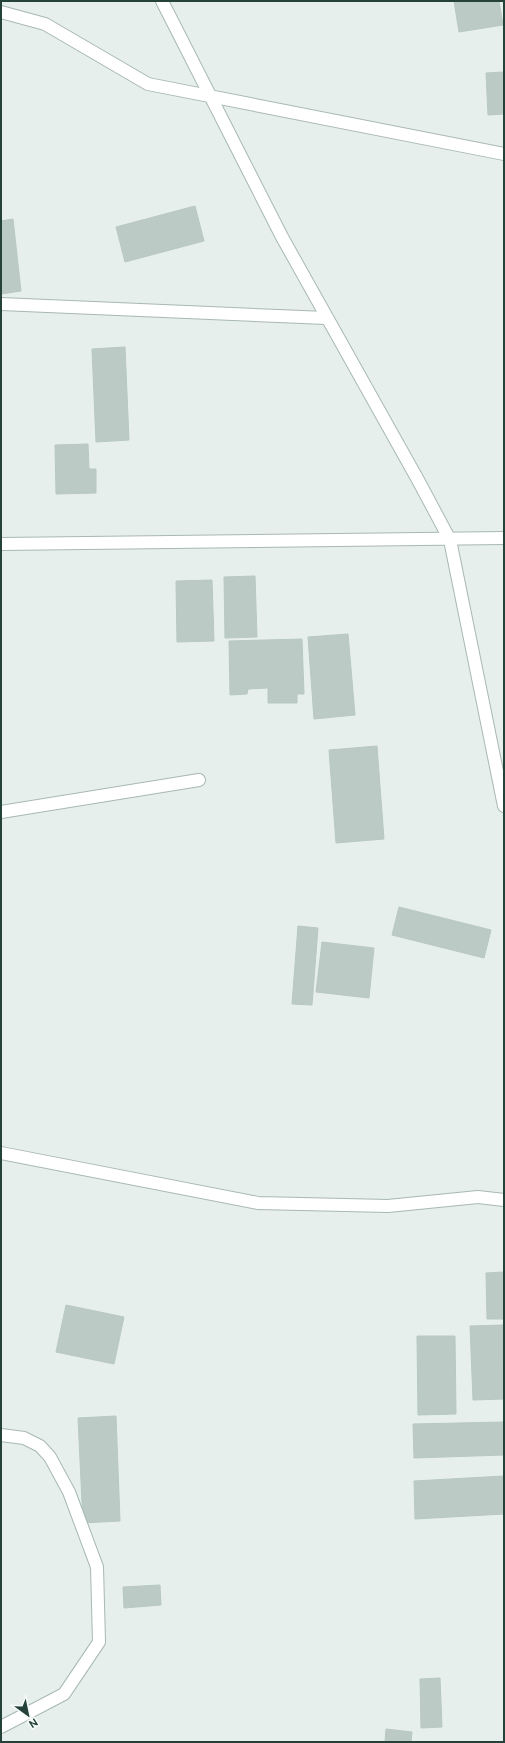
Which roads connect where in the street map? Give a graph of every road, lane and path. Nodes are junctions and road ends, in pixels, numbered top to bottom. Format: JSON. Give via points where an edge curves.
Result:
{"nodes":[{"id":1,"x":162,"y":1,"type":"edge"},
{"id":2,"x":1,"y":12,"type":"edge"},
{"id":3,"x":209,"y":96,"type":"junction"},
{"id":4,"x":504,"y":154,"type":"edge"},
{"id":5,"x":1,"y":304,"type":"edge"},
{"id":6,"x":326,"y":318,"type":"junction"},
{"id":7,"x":504,"y":538,"type":"edge"},
{"id":8,"x":450,"y":540,"type":"junction"},
{"id":9,"x":1,"y":544,"type":"edge"},
{"id":10,"x":199,"y":780,"type":"dead end"},
{"id":11,"x":504,"y":806,"type":"edge"},
{"id":12,"x":1,"y":812,"type":"edge"},
{"id":13,"x":1,"y":1153,"type":"edge"},
{"id":14,"x":504,"y":1200,"type":"edge"},
{"id":15,"x":1,"y":1435,"type":"edge"},
{"id":16,"x":1,"y":1727,"type":"edge"}],
"edges":[{"from":1,"to":3,"type":"street"},
{"from":2,"to":3,"type":"street","via":[[45,24],[148,84]]},
{"from":3,"to":4,"type":"street"},
{"from":3,"to":6,"type":"street"},
{"from":5,"to":6,"type":"street"},
{"from":6,"to":8,"type":"street"},
{"from":7,"to":8,"type":"street"},
{"from":8,"to":9,"type":"street"},
{"from":8,"to":11,"type":"street"},
{"from":10,"to":12,"type":"street"},
{"from":13,"to":14,"type":"street","via":[[258,1203],[388,1206],[478,1197]]},
{"from":15,"to":16,"type":"street","via":[[24,1438],[40,1446],[50,1457],[69,1492],[97,1567],[99,1642],[64,1694]]}]}
